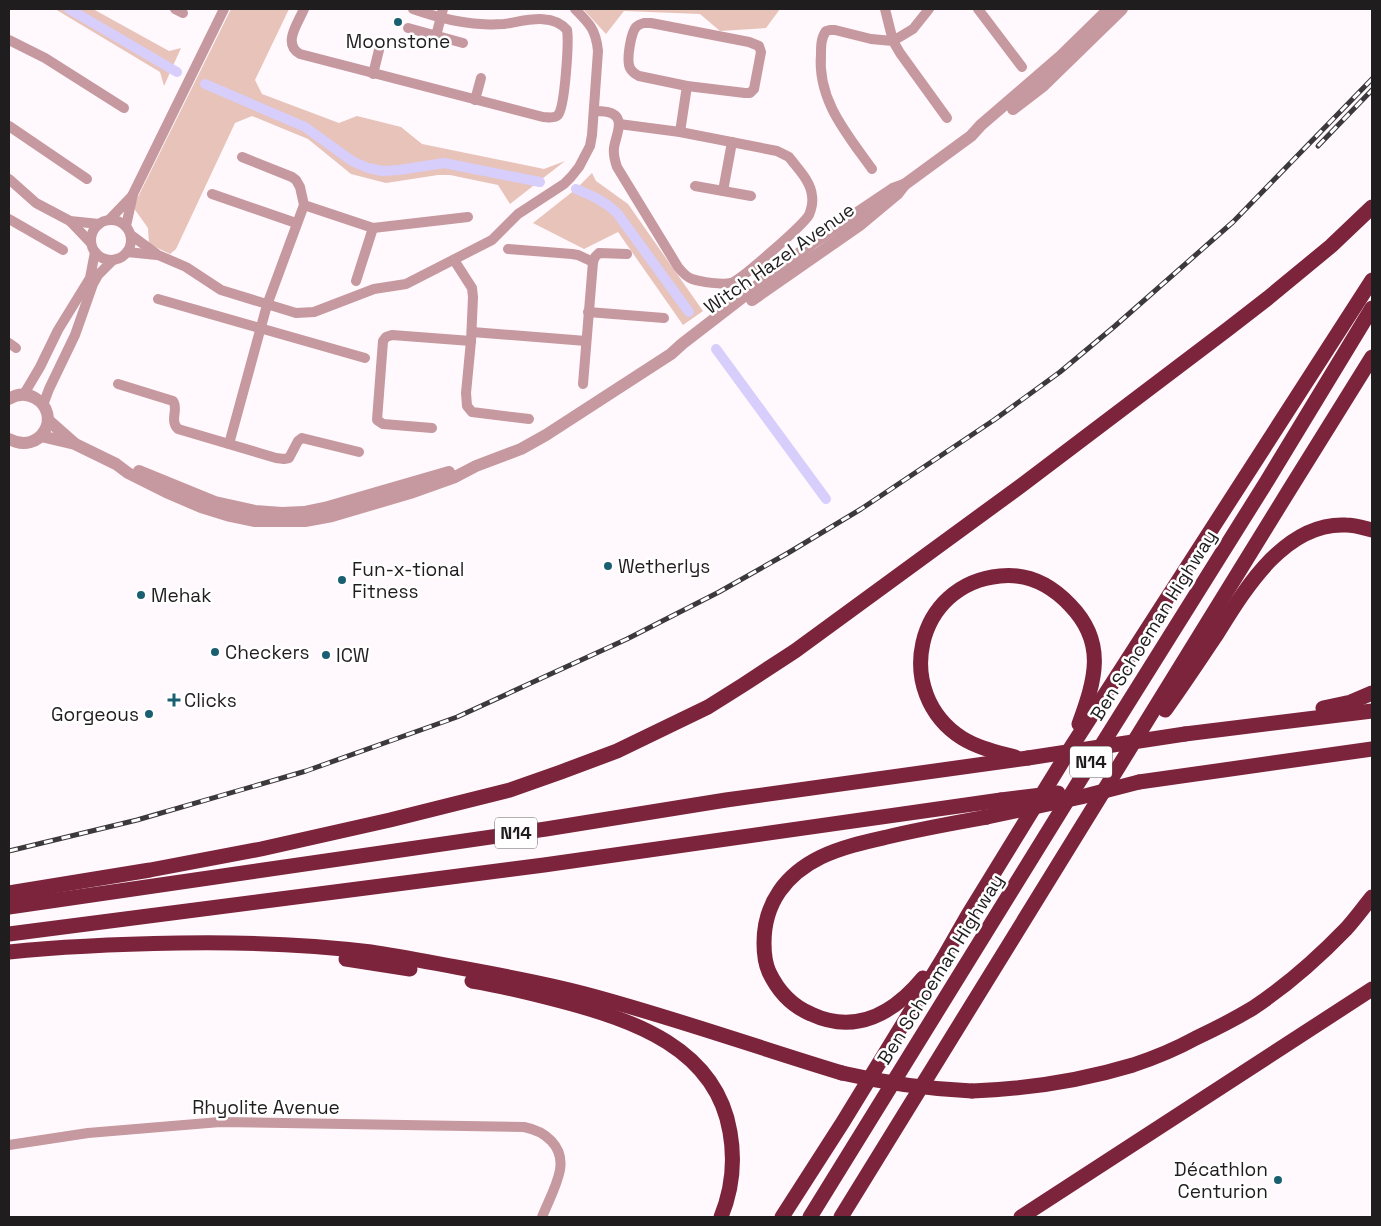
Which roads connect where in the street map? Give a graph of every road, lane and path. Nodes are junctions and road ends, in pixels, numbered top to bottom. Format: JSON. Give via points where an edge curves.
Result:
{"nodes":[{"id":1,"x":224,"y":9,"type":"edge"},
{"id":2,"x":304,"y":9,"type":"edge"},
{"id":3,"x":414,"y":9,"type":"edge"},
{"id":4,"x":575,"y":9,"type":"edge"},
{"id":5,"x":885,"y":9,"type":"edge"},
{"id":6,"x":929,"y":9,"type":"edge"},
{"id":7,"x":978,"y":9,"type":"edge"},
{"id":8,"x":1109,"y":9,"type":"edge"},
{"id":9,"x":1122,"y":9,"type":"edge"},
{"id":10,"x":442,"y":14,"type":"edge"},
{"id":11,"x":408,"y":28,"type":"dead end"},
{"id":12,"x":436,"y":36,"type":"junction"},
{"id":13,"x":9,"y":40,"type":"edge"},
{"id":14,"x":893,"y":41,"type":"junction"},
{"id":15,"x":463,"y":43,"type":"dead end"},
{"id":16,"x":379,"y":50,"type":"dead end"},
{"id":17,"x":1022,"y":67,"type":"dead end"},
{"id":18,"x":373,"y":74,"type":"junction"},
{"id":19,"x":481,"y":78,"type":"dead end"},
{"id":20,"x":687,"y":86,"type":"junction"},
{"id":21,"x":475,"y":100,"type":"junction"},
{"id":22,"x":124,"y":108,"type":"dead end"},
{"id":23,"x":594,"y":111,"type":"junction"},
{"id":24,"x":947,"y":118,"type":"dead end"},
{"id":25,"x":619,"y":124,"type":"junction"},
{"id":26,"x":9,"y":126,"type":"edge"},
{"id":27,"x":680,"y":132,"type":"junction"},
{"id":28,"x":971,"y":136,"type":"junction"},
{"id":29,"x":732,"y":142,"type":"junction"},
{"id":30,"x":242,"y":157,"type":"dead end"},
{"id":31,"x":872,"y":169,"type":"dead end"},
{"id":32,"x":9,"y":179,"type":"edge"},
{"id":33,"x":87,"y":179,"type":"dead end"},
{"id":34,"x":695,"y":186,"type":"dead end"},
{"id":35,"x":723,"y":191,"type":"junction"},
{"id":36,"x":134,"y":194,"type":"junction"},
{"id":37,"x":212,"y":194,"type":"dead end"},
{"id":38,"x":751,"y":196,"type":"dead end"},
{"id":39,"x":304,"y":205,"type":"junction"},
{"id":40,"x":1372,"y":207,"type":"edge"},
{"id":41,"x":468,"y":217,"type":"dead end"},
{"id":42,"x":9,"y":219,"type":"edge"},
{"id":43,"x":110,"y":219,"type":"junction"},
{"id":44,"x":70,"y":222,"type":"junction"},
{"id":45,"x":296,"y":223,"type":"junction"},
{"id":46,"x":98,"y":224,"type":"junction"},
{"id":47,"x":373,"y":228,"type":"junction"},
{"id":48,"x":129,"y":231,"type":"junction"},
{"id":49,"x":93,"y":248,"type":"junction"},
{"id":50,"x":508,"y":249,"type":"dead end"},
{"id":51,"x":63,"y":250,"type":"dead end"},
{"id":52,"x":127,"y":252,"type":"junction"},
{"id":53,"x":627,"y":254,"type":"dead end"},
{"id":54,"x":158,"y":255,"type":"junction"},
{"id":55,"x":113,"y":260,"type":"junction"},
{"id":56,"x":454,"y":260,"type":"junction"},
{"id":57,"x":593,"y":262,"type":"junction"},
{"id":58,"x":1372,"y":280,"type":"edge"},
{"id":59,"x":356,"y":281,"type":"dead end"},
{"id":60,"x":158,"y":299,"type":"dead end"},
{"id":61,"x":267,"y":305,"type":"junction"},
{"id":62,"x":1372,"y":308,"type":"edge"},
{"id":63,"x":588,"y":312,"type":"junction"},
{"id":64,"x":664,"y":318,"type":"dead end"},
{"id":65,"x":260,"y":329,"type":"junction"},
{"id":66,"x":472,"y":336,"type":"junction"},
{"id":67,"x":586,"y":341,"type":"junction"},
{"id":68,"x":1372,"y":357,"type":"edge"},
{"id":69,"x":365,"y":358,"type":"dead end"},
{"id":70,"x":118,"y":384,"type":"dead end"},
{"id":71,"x":583,"y":384,"type":"dead end"},
{"id":72,"x":24,"y":394,"type":"junction"},
{"id":73,"x":9,"y":399,"type":"edge"},
{"id":74,"x":43,"y":405,"type":"junction"},
{"id":75,"x":528,"y":419,"type":"dead end"},
{"id":76,"x":48,"y":420,"type":"junction"},
{"id":77,"x":432,"y":428,"type":"dead end"},
{"id":78,"x":41,"y":436,"type":"junction"},
{"id":79,"x":9,"y":439,"type":"edge"},
{"id":80,"x":75,"y":444,"type":"junction"},
{"id":81,"x":229,"y":444,"type":"junction"},
{"id":82,"x":358,"y":452,"type":"dead end"},
{"id":83,"x":1372,"y":530,"type":"edge"},
{"id":84,"x":1372,"y":693,"type":"edge"},
{"id":85,"x":1372,"y":711,"type":"edge"},
{"id":86,"x":1224,"y":729,"type":"junction"},
{"id":87,"x":1070,"y":749,"type":"junction"},
{"id":88,"x":1372,"y":749,"type":"edge"},
{"id":89,"x":1026,"y":758,"type":"junction"},
{"id":90,"x":1139,"y":782,"type":"junction"},
{"id":91,"x":1091,"y":813,"type":"junction"},
{"id":92,"x":9,"y":893,"type":"edge"},
{"id":93,"x":1372,"y":897,"type":"edge"},
{"id":94,"x":9,"y":907,"type":"edge"},
{"id":95,"x":968,"y":915,"type":"junction"},
{"id":96,"x":9,"y":934,"type":"edge"},
{"id":97,"x":236,"y":943,"type":"junction"},
{"id":98,"x":9,"y":952,"type":"edge"},
{"id":99,"x":1372,"y":989,"type":"edge"},
{"id":100,"x":9,"y":1145,"type":"edge"},
{"id":101,"x":542,"y":1217,"type":"edge"},
{"id":102,"x":721,"y":1217,"type":"edge"},
{"id":103,"x":782,"y":1217,"type":"edge"},
{"id":104,"x":810,"y":1217,"type":"edge"},
{"id":105,"x":841,"y":1217,"type":"edge"},
{"id":106,"x":1022,"y":1217,"type":"edge"}],
"edges":[{"from":1,"to":36,"type":"street"},
{"from":2,"to":18,"type":"street","via":[[291,39],[296,52]]},
{"from":3,"to":10,"type":"street"},
{"from":4,"to":23,"type":"street","via":[[594,30],[597,40]]},
{"from":5,"to":14,"type":"street"},
{"from":6,"to":14,"type":"street","via":[[913,29]]},
{"from":7,"to":17,"type":"street"},
{"from":8,"to":28,"type":"street","name":"Witch Hazel Avenue"},
{"from":9,"to":28,"type":"street","name":"Witch Hazel Avenue","via":[[1043,86],[985,130]]},
{"from":10,"to":12,"type":"street"},
{"from":10,"to":21,"type":"street","via":[[482,24],[545,19],[567,30],[563,101],[558,115],[543,117]]},
{"from":11,"to":12,"type":"street"},
{"from":12,"to":15,"type":"street"},
{"from":13,"to":22,"type":"street","via":[[45,58]]},
{"from":14,"to":24,"type":"street"},
{"from":14,"to":31,"type":"street","via":[[830,30],[826,31],[822,41],[820,73],[831,109]]},
{"from":16,"to":18,"type":"street"},
{"from":18,"to":21,"type":"street"},
{"from":19,"to":21,"type":"street"},
{"from":20,"to":20,"type":"street","via":[[632,72],[628,56],[637,26],[651,23],[749,42],[761,48],[756,86],[750,92]]},
{"from":20,"to":27,"type":"street"},
{"from":23,"to":25,"type":"street","via":[[612,113]]},
{"from":23,"to":56,"type":"street","via":[[590,146],[571,177],[518,214],[492,240]]},
{"from":25,"to":27,"type":"street"},
{"from":25,"to":29,"type":"street","via":[[614,150],[617,167],[678,267],[692,279],[720,284],[736,281],[757,264],[801,224],[810,213],[812,204],[810,186],[789,157],[777,151]]},
{"from":26,"to":33,"type":"street"},
{"from":27,"to":29,"type":"street"},
{"from":28,"to":80,"type":"street","name":"Witch Hazel Avenue","via":[[904,185],[825,234],[671,354],[546,435],[521,449],[476,466],[304,512],[255,511],[223,504],[116,464]]},
{"from":29,"to":35,"type":"street"},
{"from":30,"to":39,"type":"street","via":[[296,180]]},
{"from":32,"to":44,"type":"street","via":[[36,203]]},
{"from":34,"to":35,"type":"street"},
{"from":35,"to":38,"type":"street"},
{"from":36,"to":43,"type":"street"},
{"from":36,"to":48,"type":"street"},
{"from":37,"to":45,"type":"street"},
{"from":39,"to":45,"type":"street"},
{"from":39,"to":47,"type":"street"},
{"from":40,"to":92,"type":"highway","via":[[1331,246],[1254,308],[1022,484],[795,651],[691,715],[617,751],[510,790],[261,848]]},
{"from":41,"to":47,"type":"street"},
{"from":42,"to":51,"type":"street"},
{"from":43,"to":46,"type":"street"},
{"from":43,"to":48,"type":"street","via":[[119,221]]},
{"from":44,"to":46,"type":"street"},
{"from":44,"to":49,"type":"street"},
{"from":45,"to":61,"type":"street"},
{"from":46,"to":49,"type":"street","via":[[92,232]]},
{"from":47,"to":59,"type":"street"},
{"from":48,"to":52,"type":"street","via":[[130,247]]},
{"from":48,"to":54,"type":"street"},
{"from":49,"to":55,"type":"street","via":[[103,258]]},
{"from":49,"to":72,"type":"street","via":[[90,278]]},
{"from":50,"to":57,"type":"street","via":[[572,254]]},
{"from":52,"to":54,"type":"street"},
{"from":52,"to":55,"type":"street"},
{"from":53,"to":57,"type":"street","via":[[599,253]]},
{"from":54,"to":61,"type":"street","via":[[221,290]]},
{"from":55,"to":74,"type":"street","via":[[93,284],[75,335]]},
{"from":56,"to":61,"type":"street","via":[[406,284],[374,289],[314,312],[296,314]]},
{"from":56,"to":66,"type":"street","via":[[473,292]]},
{"from":57,"to":63,"type":"street"},
{"from":58,"to":87,"type":"highway"},
{"from":60,"to":65,"type":"street"},
{"from":61,"to":65,"type":"street"},
{"from":62,"to":104,"type":"highway","name":"Ben Schoeman Highway","number":"N14"},
{"from":63,"to":64,"type":"street"},
{"from":63,"to":67,"type":"street"},
{"from":65,"to":69,"type":"street"},
{"from":65,"to":81,"type":"street"},
{"from":66,"to":67,"type":"street"},
{"from":66,"to":75,"type":"street","via":[[468,409]]},
{"from":66,"to":77,"type":"street","via":[[392,335],[383,341],[377,420],[383,424]]},
{"from":67,"to":71,"type":"street"},
{"from":68,"to":91,"type":"highway","number":"N14"},
{"from":70,"to":81,"type":"street","via":[[173,401],[176,405],[176,427]]},
{"from":72,"to":73,"type":"street"},
{"from":72,"to":74,"type":"street"},
{"from":74,"to":76,"type":"street"},
{"from":76,"to":78,"type":"street"},
{"from":76,"to":80,"type":"street","name":"Witch Hazel Avenue"},
{"from":78,"to":79,"type":"street","via":[[23,444]]},
{"from":78,"to":80,"type":"street","name":"Witch Hazel Avenue"},
{"from":81,"to":82,"type":"street","via":[[284,459],[289,458],[302,438]]},
{"from":83,"to":91,"type":"highway","via":[[1331,526],[1302,536],[1276,554],[1248,586],[1173,699]]},
{"from":84,"to":86,"type":"highway","via":[[1351,702]]},
{"from":85,"to":86,"type":"highway","number":"N14"},
{"from":86,"to":89,"type":"highway","number":"N14","bridge":true},
{"from":87,"to":89,"type":"highway","via":[[1094,679],[1096,664],[1088,631],[1064,598],[1043,583],[1018,575],[976,580],[963,586],[943,603],[934,616],[923,641],[923,684],[928,700],[950,730],[974,745]]},
{"from":87,"to":95,"type":"highway"},
{"from":88,"to":90,"type":"highway","number":"N14"},
{"from":89,"to":94,"type":"highway","number":"N14"},
{"from":90,"to":95,"type":"highway","bridge":true,"via":[[860,843],[829,853],[784,885],[769,907],[764,931],[765,960],[775,984],[794,1005],[832,1022],[862,1021],[892,1007],[907,995]]},
{"from":90,"to":96,"type":"highway","number":"N14","bridge":true,"via":[[544,865]]},
{"from":91,"to":105,"type":"highway","number":"N14"},
{"from":93,"to":97,"type":"highway","bridge":true,"via":[[1314,960],[1253,1008],[1218,1027],[1179,1047],[1134,1064],[1040,1086],[1006,1090],[934,1089],[842,1073],[648,1011],[515,978],[372,952]]},
{"from":95,"to":103,"type":"highway"},
{"from":97,"to":98,"type":"highway","via":[[108,944]]},
{"from":97,"to":102,"type":"highway","via":[[519,990],[611,1015],[657,1035],[692,1060],[704,1073],[722,1104],[732,1144],[732,1162],[730,1185]]},
{"from":99,"to":106,"type":"highway"},
{"from":100,"to":101,"type":"street","name":"Rhyolite Avenue","via":[[220,1122],[524,1127],[544,1134],[554,1144],[559,1157],[560,1170]]}]}
